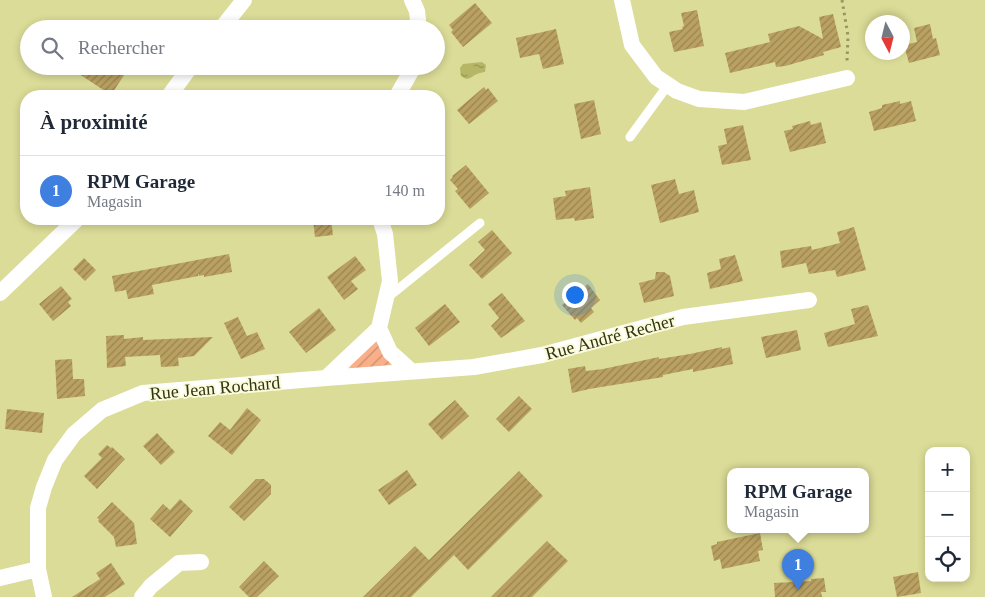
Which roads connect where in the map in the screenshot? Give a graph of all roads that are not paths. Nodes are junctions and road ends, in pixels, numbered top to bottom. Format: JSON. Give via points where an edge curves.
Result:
{"nodes":[{"id":1,"x":244,"y":0,"type":"edge"},
{"id":2,"x":412,"y":0,"type":"edge"},
{"id":3,"x":622,"y":0,"type":"edge"},
{"id":4,"x":228,"y":20,"type":"edge"},
{"id":5,"x":418,"y":20,"type":"edge"},
{"id":6,"x":184,"y":75,"type":"edge"},
{"id":7,"x":409,"y":75,"type":"edge"},
{"id":8,"x":847,"y":78,"type":"road end"},
{"id":9,"x":668,"y":85,"type":"junction"},
{"id":10,"x":173,"y":90,"type":"edge"},
{"id":11,"x":400,"y":90,"type":"edge"},
{"id":12,"x":630,"y":138,"type":"dead end"},
{"id":13,"x":480,"y":222,"type":"dead end"},
{"id":14,"x":71,"y":225,"type":"edge"},
{"id":15,"x":382,"y":225,"type":"edge"},
{"id":16,"x":0,"y":293,"type":"edge"},
{"id":17,"x":386,"y":299,"type":"junction"},
{"id":18,"x":809,"y":300,"type":"dead end"},
{"id":19,"x":378,"y":328,"type":"junction"},
{"id":20,"x":411,"y":372,"type":"junction"},
{"id":21,"x":326,"y":378,"type":"junction"},
{"id":22,"x":201,"y":562,"type":"dead end"},
{"id":23,"x":38,"y":568,"type":"junction"},
{"id":24,"x":0,"y":578,"type":"edge"},
{"id":25,"x":44,"y":597,"type":"edge"},
{"id":26,"x":142,"y":597,"type":"edge"}],
"edges":[{"from":1,"to":4,"type":"street"},
{"from":2,"to":5,"type":"street"},
{"from":3,"to":9,"type":"street","via":[[632,46],[656,77]]},
{"from":6,"to":10,"type":"street"},
{"from":7,"to":11,"type":"street"},
{"from":8,"to":9,"type":"street","via":[[744,102],[699,99],[677,92]]},
{"from":9,"to":12,"type":"lane"},
{"from":13,"to":17,"type":"lane"},
{"from":14,"to":16,"type":"street"},
{"from":15,"to":17,"type":"street","via":[[390,281]]},
{"from":17,"to":19,"type":"street"},
{"from":18,"to":20,"type":"street","name":"Rue André Recher","via":[[683,317],[542,355],[474,367]]},
{"from":19,"to":20,"type":"street","via":[[390,352]]},
{"from":19,"to":21,"type":"street"},
{"from":20,"to":21,"type":"street","name":"Rue André Recher"},
{"from":21,"to":23,"type":"street","name":"Rue Jean Rochard","via":[[144,393],[102,410],[74,434],[56,460],[44,487],[38,508]]},
{"from":22,"to":26,"type":"street","via":[[180,563]]},
{"from":23,"to":24,"type":"street"},
{"from":23,"to":25,"type":"street","name":"Rue Jean Rochard"}]}
